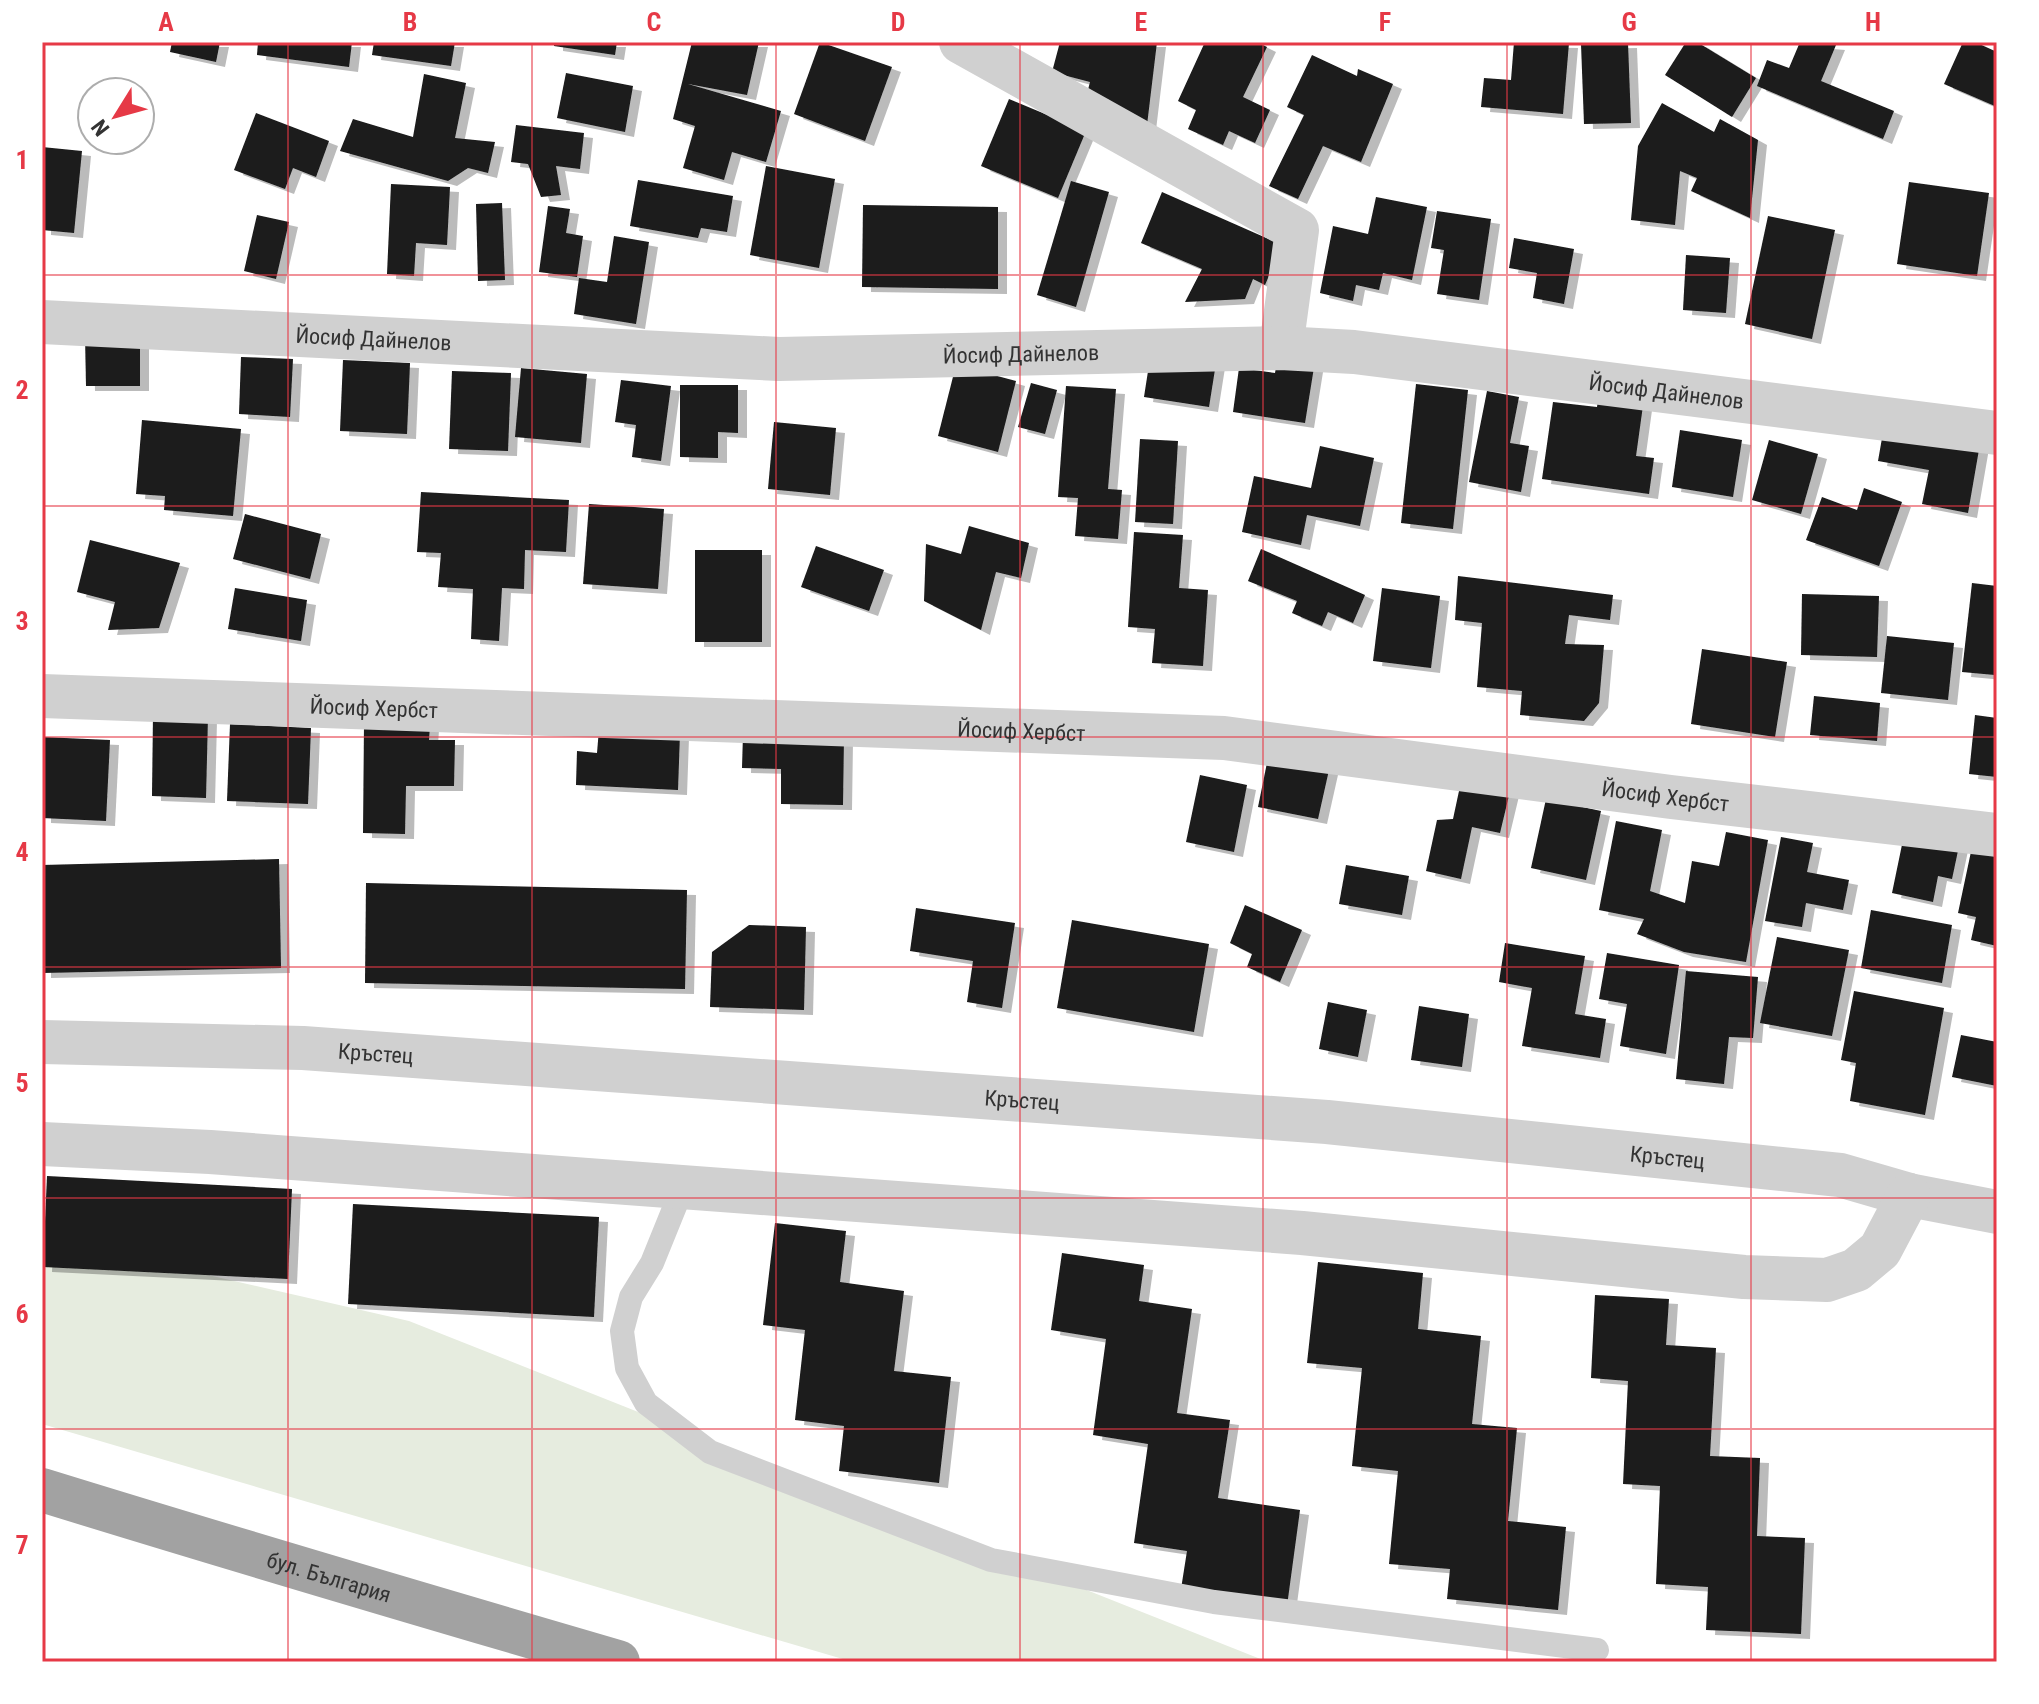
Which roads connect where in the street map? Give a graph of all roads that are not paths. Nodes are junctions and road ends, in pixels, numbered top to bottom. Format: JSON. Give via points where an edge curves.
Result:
{"nodes":[{"id":1,"x":961,"y":42,"type":"edge"},
{"id":2,"x":42,"y":322,"type":"edge"},
{"id":3,"x":1281,"y":348,"type":"junction"},
{"id":4,"x":1997,"y":433,"type":"edge"},
{"id":5,"x":42,"y":696,"type":"edge"},
{"id":6,"x":1997,"y":835,"type":"edge"},
{"id":7,"x":42,"y":1042,"type":"edge"},
{"id":8,"x":42,"y":1144,"type":"edge"},
{"id":9,"x":682,"y":1189,"type":"junction"},
{"id":10,"x":1909,"y":1195,"type":"junction"},
{"id":11,"x":1997,"y":1212,"type":"edge"},
{"id":12,"x":42,"y":1490,"type":"edge"},
{"id":13,"x":84,"y":1503,"type":"junction"},
{"id":14,"x":42,"y":1515,"type":"edge"},
{"id":15,"x":1597,"y":1650,"type":"dead end"},
{"id":16,"x":618,"y":1662,"type":"edge"}],
"edges":[{"from":1,"to":3,"type":"street","via":[[1297,230]]},
{"from":2,"to":3,"type":"street","name":"Йосиф Дайнелов","via":[[779,359]]},
{"from":3,"to":4,"type":"street","name":"Йосиф Дайнелов","via":[[1354,352]]},
{"from":5,"to":6,"type":"street","name":"Йосиф Хербст","via":[[1224,738]]},
{"from":7,"to":10,"type":"street","name":"Кръстец","via":[[303,1048],[1327,1122],[1840,1175]]},
{"from":8,"to":9,"type":"street"},
{"from":9,"to":10,"type":"street","via":[[1302,1233],[1744,1277],[1827,1280],[1856,1270],[1880,1250]]},
{"from":9,"to":15,"type":"lane","via":[[652,1263],[631,1297],[622,1331],[627,1368],[646,1403],[710,1452],[991,1560],[1214,1602]]},
{"from":10,"to":11,"type":"street","name":"Кръстец"},
{"from":12,"to":13,"type":"highway","name":"бул. България"},
{"from":13,"to":14,"type":"highway"},
{"from":13,"to":16,"type":"highway","name":"бул. България"}]}
